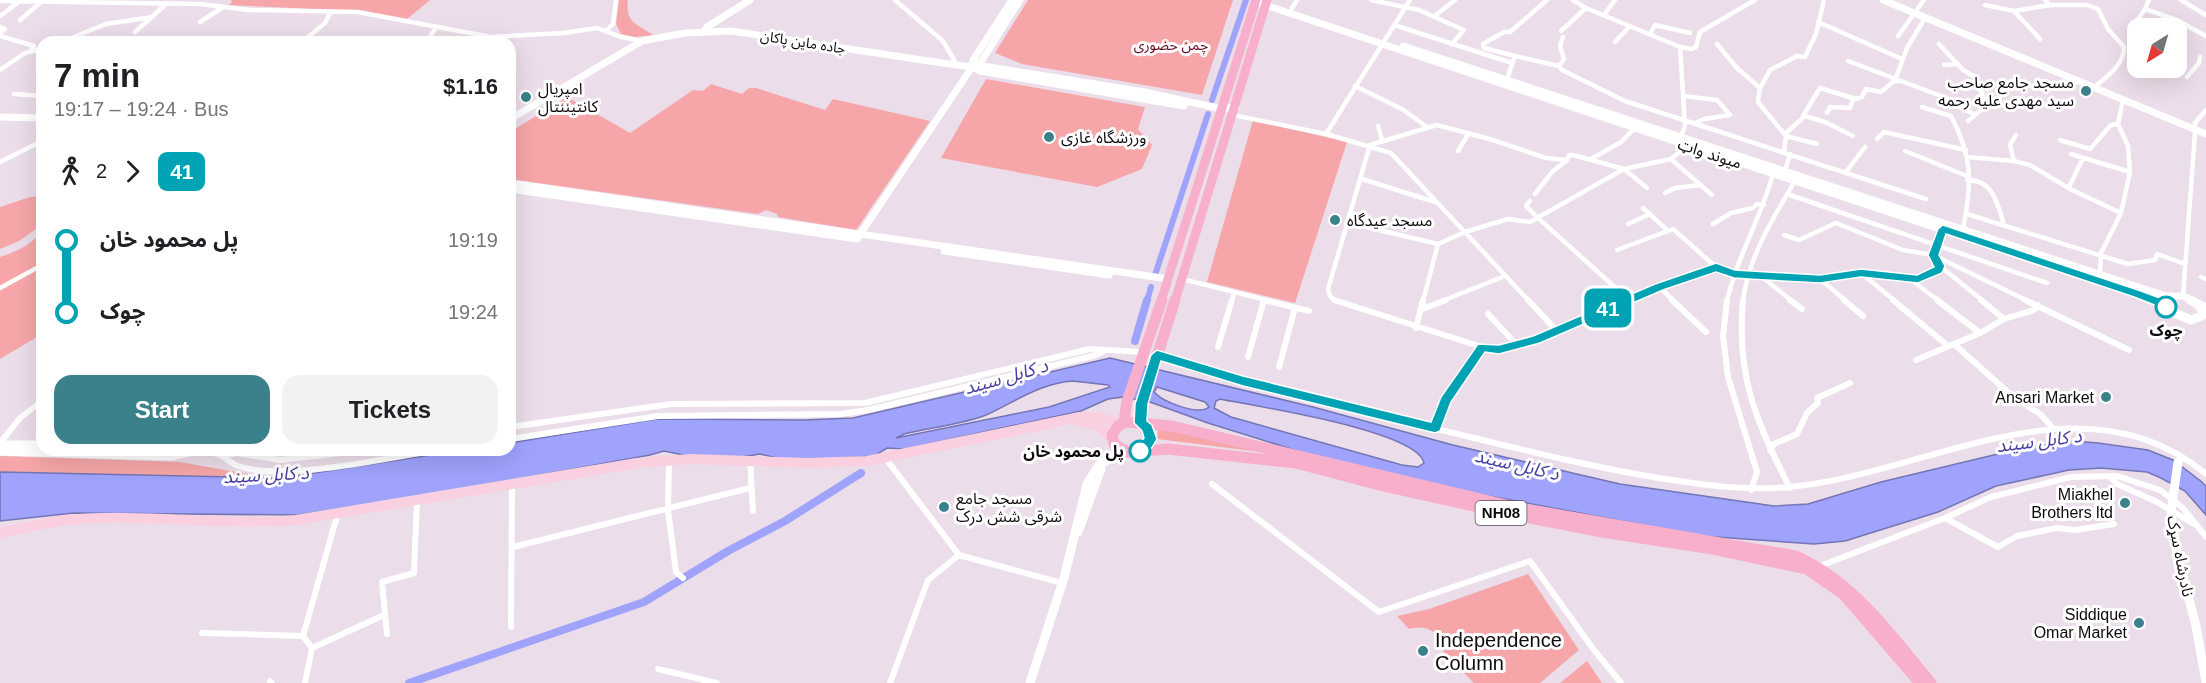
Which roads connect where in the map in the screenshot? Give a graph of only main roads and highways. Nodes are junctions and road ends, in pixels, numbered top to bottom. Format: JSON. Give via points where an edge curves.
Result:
{"nodes":[{"id":1,"x":750,"y":0,"type":"edge"},
{"id":2,"x":1020,"y":0,"type":"edge"},
{"id":3,"x":1883,"y":0,"type":"edge"},
{"id":4,"x":1263,"y":1,"type":"edge"},
{"id":5,"x":1953,"y":30,"type":"junction"},
{"id":6,"x":704,"y":32,"type":"junction"},
{"id":7,"x":1382,"y":42,"type":"junction"},
{"id":8,"x":635,"y":46,"type":"junction"},
{"id":9,"x":972,"y":67,"type":"junction"},
{"id":10,"x":1222,"y":109,"type":"junction"},
{"id":11,"x":1234,"y":111,"type":"junction"},
{"id":12,"x":36,"y":113,"type":"edge"},
{"id":13,"x":0,"y":115,"type":"edge"},
{"id":14,"x":516,"y":115,"type":"edge"},
{"id":15,"x":36,"y":118,"type":"edge"},
{"id":16,"x":1220,"y":119,"type":"junction"},
{"id":17,"x":516,"y":120,"type":"edge"},
{"id":18,"x":2195,"y":132,"type":"junction"},
{"id":19,"x":2206,"y":135,"type":"edge"},
{"id":20,"x":1224,"y":145,"type":"junction"},
{"id":21,"x":1211,"y":147,"type":"junction"},
{"id":22,"x":516,"y":184,"type":"edge"},
{"id":23,"x":516,"y":190,"type":"edge"},
{"id":24,"x":859,"y":237,"type":"junction"},
{"id":25,"x":1168,"y":281,"type":"junction"},
{"id":26,"x":2165,"y":300,"type":"junction"},
{"id":27,"x":2203,"y":312,"type":"edge"},
{"id":28,"x":1064,"y":422,"type":"junction"},
{"id":29,"x":1122,"y":423,"type":"junction"},
{"id":30,"x":1142,"y":424,"type":"junction"},
{"id":31,"x":1112,"y":439,"type":"junction"},
{"id":32,"x":0,"y":444,"type":"edge"},
{"id":33,"x":36,"y":445,"type":"edge"},
{"id":34,"x":0,"y":450,"type":"edge"},
{"id":35,"x":36,"y":451,"type":"edge"},
{"id":36,"x":1130,"y":452,"type":"junction"},
{"id":37,"x":2178,"y":462,"type":"dead end"},
{"id":38,"x":0,"y":533,"type":"edge"},
{"id":39,"x":2206,"y":682,"type":"edge"},
{"id":40,"x":1030,"y":683,"type":"edge"},
{"id":41,"x":1920,"y":683,"type":"edge"},
{"id":42,"x":1931,"y":683,"type":"edge"}],
"edges":[{"from":1,"to":6,"type":"main road"},
{"from":2,"to":9,"type":"main road","via":[[981,62]]},
{"from":3,"to":5,"type":"main road"},
{"from":4,"to":7,"type":"main road","name":"میوند واټ"},
{"from":4,"to":7,"type":"main road","name":"میوند واټ"},
{"from":4,"to":10,"type":"highway"},
{"from":4,"to":11,"type":"highway"},
{"from":5,"to":18,"type":"main road"},
{"from":5,"to":18,"type":"main road"},
{"from":6,"to":8,"type":"main road","name":"جاده ماین پاکان","via":[[642,41]]},
{"from":6,"to":9,"type":"main road","name":"جاده ماین پاکان","via":[[762,35]]},
{"from":7,"to":26,"type":"main road","name":"میوند واټ","via":[[1773,174]]},
{"from":7,"to":26,"type":"main road","name":"میوند واټ","via":[[1507,79],[2100,274]]},
{"from":8,"to":14,"type":"main road","name":"جاده ماین پاکان"},
{"from":8,"to":17,"type":"main road","name":"جاده ماین پاکان"},
{"from":9,"to":10,"type":"main road","via":[[1122,88]]},
{"from":9,"to":16,"type":"main road","via":[[1212,111]]},
{"from":10,"to":11,"type":"main road"},
{"from":10,"to":16,"type":"highway"},
{"from":11,"to":20,"type":"highway"},
{"from":12,"to":13,"type":"main road"},
{"from":13,"to":15,"type":"main road"},
{"from":16,"to":21,"type":"highway"},
{"from":18,"to":19,"type":"main road"},
{"from":20,"to":21,"type":"highway"},
{"from":20,"to":30,"type":"highway","via":[[1142,404]]},
{"from":21,"to":25,"type":"highway"},
{"from":22,"to":24,"type":"main road"},
{"from":23,"to":24,"type":"main road"},
{"from":24,"to":25,"type":"main road"},
{"from":25,"to":29,"type":"highway"},
{"from":26,"to":27,"type":"main road","via":[[2183,296]]},
{"from":26,"to":27,"type":"main road","via":[[2170,311],[2183,318],[2196,319]]},
{"from":28,"to":29,"type":"main road","via":[[1097,417]]},
{"from":28,"to":31,"type":"main road","via":[[1095,425]]},
{"from":28,"to":38,"type":"main road","via":[[886,459],[823,464],[669,460],[512,483],[337,516],[276,521],[80,519]]},
{"from":29,"to":30,"type":"highway","number":"NH08"},
{"from":29,"to":31,"type":"highway","via":[[1113,430]]},
{"from":30,"to":36,"type":"highway","via":[[1151,439],[1145,448]]},
{"from":30,"to":42,"type":"highway","number":"NH08","via":[[1182,428],[1519,508],[1796,556],[1820,566],[1855,594]]},
{"from":31,"to":36,"type":"highway"},
{"from":32,"to":33,"type":"main road"},
{"from":34,"to":35,"type":"main road"},
{"from":36,"to":40,"type":"main road","via":[[1100,470]]},
{"from":36,"to":41,"type":"highway","number":"NH08","via":[[1168,448],[1278,460],[1508,514],[1807,569],[1843,594]]},
{"from":37,"to":39,"type":"main road","name":"نادرشاه سړک","via":[[2171,512]]}]}
